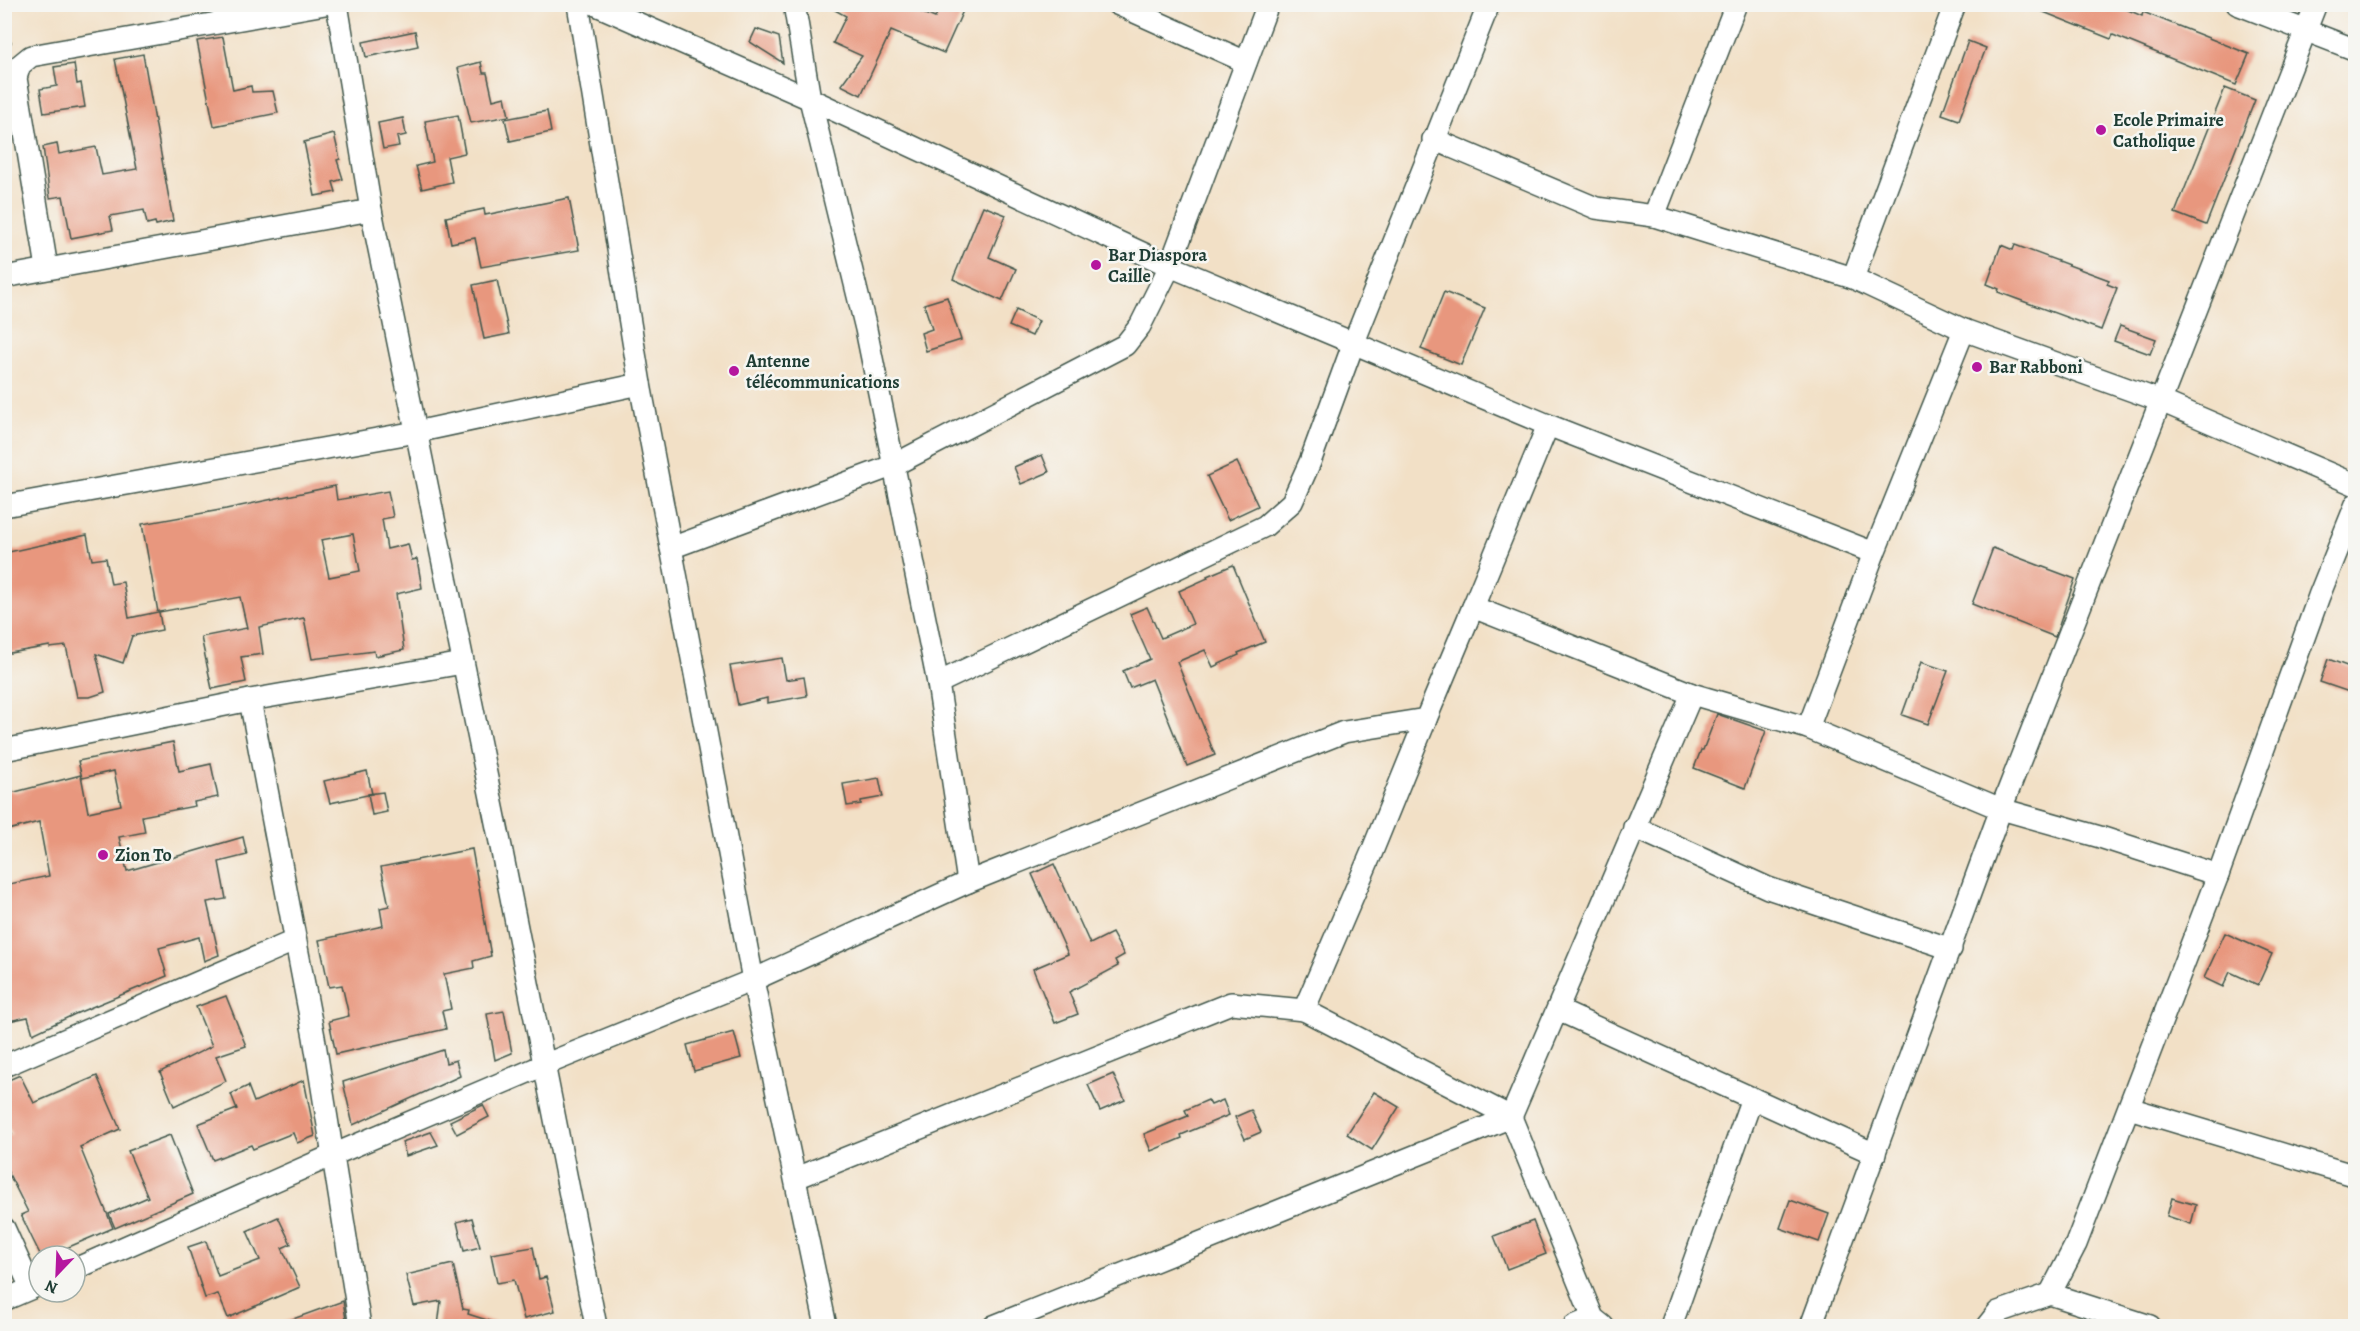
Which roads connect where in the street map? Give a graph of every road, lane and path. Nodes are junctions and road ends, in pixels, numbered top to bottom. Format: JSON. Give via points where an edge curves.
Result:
{"nodes":[{"id":1,"x":325,"y":4,"type":"edge"},
{"id":2,"x":337,"y":4,"type":"edge"},
{"id":3,"x":578,"y":4,"type":"edge"},
{"id":4,"x":594,"y":4,"type":"edge"},
{"id":5,"x":794,"y":4,"type":"edge"},
{"id":6,"x":1117,"y":4,"type":"edge"},
{"id":7,"x":1268,"y":4,"type":"edge"},
{"id":8,"x":1489,"y":4,"type":"edge"},
{"id":9,"x":1736,"y":4,"type":"edge"},
{"id":10,"x":1955,"y":4,"type":"edge"},
{"id":11,"x":2237,"y":4,"type":"edge"},
{"id":12,"x":2316,"y":4,"type":"edge"},
{"id":13,"x":2306,"y":31,"type":"junction"},
{"id":14,"x":2355,"y":50,"type":"edge"},
{"id":15,"x":1246,"y":62,"type":"junction"},
{"id":16,"x":810,"y":99,"type":"junction"},
{"id":17,"x":1434,"y":139,"type":"junction"},
{"id":18,"x":370,"y":210,"type":"junction"},
{"id":19,"x":1654,"y":216,"type":"junction"},
{"id":20,"x":1170,"y":266,"type":"junction"},
{"id":21,"x":47,"y":268,"type":"junction"},
{"id":22,"x":4,"y":277,"type":"edge"},
{"id":23,"x":1853,"y":278,"type":"junction"},
{"id":24,"x":1964,"y":330,"type":"junction"},
{"id":25,"x":1354,"y":342,"type":"junction"},
{"id":26,"x":640,"y":384,"type":"junction"},
{"id":27,"x":2161,"y":402,"type":"junction"},
{"id":28,"x":1548,"y":425,"type":"junction"},
{"id":29,"x":416,"y":432,"type":"junction"},
{"id":30,"x":892,"y":466,"type":"junction"},
{"id":31,"x":2355,"y":484,"type":"edge"},
{"id":32,"x":2355,"y":504,"type":"edge"},
{"id":33,"x":4,"y":506,"type":"edge"},
{"id":34,"x":671,"y":548,"type":"junction"},
{"id":35,"x":1874,"y":553,"type":"junction"},
{"id":36,"x":1473,"y":607,"type":"junction"},
{"id":37,"x":463,"y":663,"type":"junction"},
{"id":38,"x":938,"y":683,"type":"junction"},
{"id":39,"x":1692,"y":694,"type":"junction"},
{"id":40,"x":250,"y":700,"type":"junction"},
{"id":41,"x":1426,"y":719,"type":"junction"},
{"id":42,"x":1808,"y":728,"type":"junction"},
{"id":43,"x":4,"y":750,"type":"edge"},
{"id":44,"x":2001,"y":809,"type":"junction"},
{"id":45,"x":1634,"y":827,"type":"junction"},
{"id":46,"x":2218,"y":874,"type":"junction"},
{"id":47,"x":968,"y":882,"type":"junction"},
{"id":48,"x":294,"y":941,"type":"junction"},
{"id":49,"x":1951,"y":949,"type":"junction"},
{"id":50,"x":753,"y":980,"type":"junction"},
{"id":51,"x":1304,"y":1010,"type":"junction"},
{"id":52,"x":1558,"y":1010,"type":"junction"},
{"id":53,"x":544,"y":1065,"type":"junction"},
{"id":54,"x":4,"y":1066,"type":"edge"},
{"id":55,"x":1752,"y":1098,"type":"junction"},
{"id":56,"x":2129,"y":1108,"type":"junction"},
{"id":57,"x":1511,"y":1117,"type":"junction"},
{"id":58,"x":1875,"y":1154,"type":"junction"},
{"id":59,"x":333,"y":1155,"type":"junction"},
{"id":60,"x":2355,"y":1176,"type":"edge"},
{"id":61,"x":796,"y":1178,"type":"junction"},
{"id":62,"x":4,"y":1228,"type":"edge"},
{"id":63,"x":87,"y":1264,"type":"edge"},
{"id":64,"x":27,"y":1272,"type":"edge"},
{"id":65,"x":27,"y":1290,"type":"edge"},
{"id":66,"x":2050,"y":1294,"type":"junction"},
{"id":67,"x":4,"y":1300,"type":"edge"},
{"id":68,"x":1598,"y":1322,"type":"edge"},
{"id":69,"x":360,"y":1326,"type":"edge"},
{"id":70,"x":596,"y":1326,"type":"edge"},
{"id":71,"x":825,"y":1326,"type":"edge"},
{"id":72,"x":994,"y":1326,"type":"edge"},
{"id":73,"x":1574,"y":1326,"type":"edge"},
{"id":74,"x":1671,"y":1326,"type":"edge"},
{"id":75,"x":1811,"y":1326,"type":"edge"},
{"id":76,"x":1987,"y":1326,"type":"edge"},
{"id":77,"x":2150,"y":1326,"type":"edge"}],
"edges":[{"from":1,"to":21,"type":"street","via":[[31,56],[20,65],[16,78]]},
{"from":2,"to":18,"type":"street"},
{"from":3,"to":26,"type":"street"},
{"from":4,"to":16,"type":"street"},
{"from":5,"to":16,"type":"street"},
{"from":6,"to":15,"type":"street"},
{"from":7,"to":15,"type":"street"},
{"from":8,"to":17,"type":"street"},
{"from":9,"to":19,"type":"street"},
{"from":10,"to":23,"type":"street"},
{"from":11,"to":13,"type":"street"},
{"from":12,"to":13,"type":"street"},
{"from":13,"to":14,"type":"street"},
{"from":13,"to":27,"type":"street"},
{"from":15,"to":20,"type":"street"},
{"from":16,"to":20,"type":"street"},
{"from":16,"to":30,"type":"street","via":[[866,329]]},
{"from":17,"to":19,"type":"street","via":[[1596,208]]},
{"from":17,"to":25,"type":"street"},
{"from":18,"to":21,"type":"street"},
{"from":18,"to":29,"type":"street"},
{"from":19,"to":23,"type":"street"},
{"from":20,"to":25,"type":"street"},
{"from":20,"to":30,"type":"street","via":[[1140,326],[1125,345]]},
{"from":21,"to":22,"type":"street"},
{"from":23,"to":24,"type":"street"},
{"from":24,"to":27,"type":"street"},
{"from":24,"to":35,"type":"street"},
{"from":25,"to":28,"type":"street"},
{"from":25,"to":38,"type":"street","via":[[1292,502],[1265,526]]},
{"from":26,"to":29,"type":"street"},
{"from":26,"to":34,"type":"street"},
{"from":27,"to":31,"type":"street"},
{"from":27,"to":44,"type":"street"},
{"from":28,"to":35,"type":"street"},
{"from":28,"to":36,"type":"street"},
{"from":29,"to":33,"type":"street"},
{"from":29,"to":37,"type":"street"},
{"from":30,"to":34,"type":"street"},
{"from":30,"to":38,"type":"street"},
{"from":32,"to":46,"type":"street"},
{"from":34,"to":50,"type":"street"},
{"from":35,"to":42,"type":"street"},
{"from":36,"to":39,"type":"street"},
{"from":36,"to":41,"type":"street"},
{"from":37,"to":40,"type":"street"},
{"from":37,"to":53,"type":"street"},
{"from":38,"to":47,"type":"street"},
{"from":39,"to":42,"type":"street"},
{"from":39,"to":45,"type":"street"},
{"from":40,"to":43,"type":"street"},
{"from":40,"to":48,"type":"street"},
{"from":41,"to":47,"type":"street","via":[[1344,732]]},
{"from":41,"to":51,"type":"street"},
{"from":42,"to":44,"type":"street"},
{"from":44,"to":46,"type":"street"},
{"from":44,"to":49,"type":"street"},
{"from":45,"to":49,"type":"street","via":[[1768,888]]},
{"from":45,"to":52,"type":"street"},
{"from":46,"to":56,"type":"street"},
{"from":47,"to":50,"type":"street"},
{"from":48,"to":54,"type":"street"},
{"from":48,"to":59,"type":"street"},
{"from":49,"to":58,"type":"street"},
{"from":50,"to":53,"type":"street"},
{"from":50,"to":61,"type":"street"},
{"from":51,"to":57,"type":"street"},
{"from":51,"to":61,"type":"street","via":[[1231,1003]]},
{"from":52,"to":55,"type":"street"},
{"from":52,"to":57,"type":"street"},
{"from":53,"to":59,"type":"street"},
{"from":53,"to":70,"type":"street"},
{"from":55,"to":58,"type":"street"},
{"from":55,"to":74,"type":"street"},
{"from":56,"to":60,"type":"street"},
{"from":56,"to":66,"type":"street","via":[[2076,1244]]},
{"from":57,"to":68,"type":"street"},
{"from":57,"to":72,"type":"street"},
{"from":58,"to":75,"type":"street"},
{"from":59,"to":63,"type":"street"},
{"from":59,"to":69,"type":"street"},
{"from":61,"to":71,"type":"street"},
{"from":62,"to":64,"type":"street"},
{"from":65,"to":67,"type":"street"},
{"from":66,"to":76,"type":"street","via":[[1998,1312]]},
{"from":66,"to":77,"type":"street"},
{"from":68,"to":73,"type":"street"}]}
